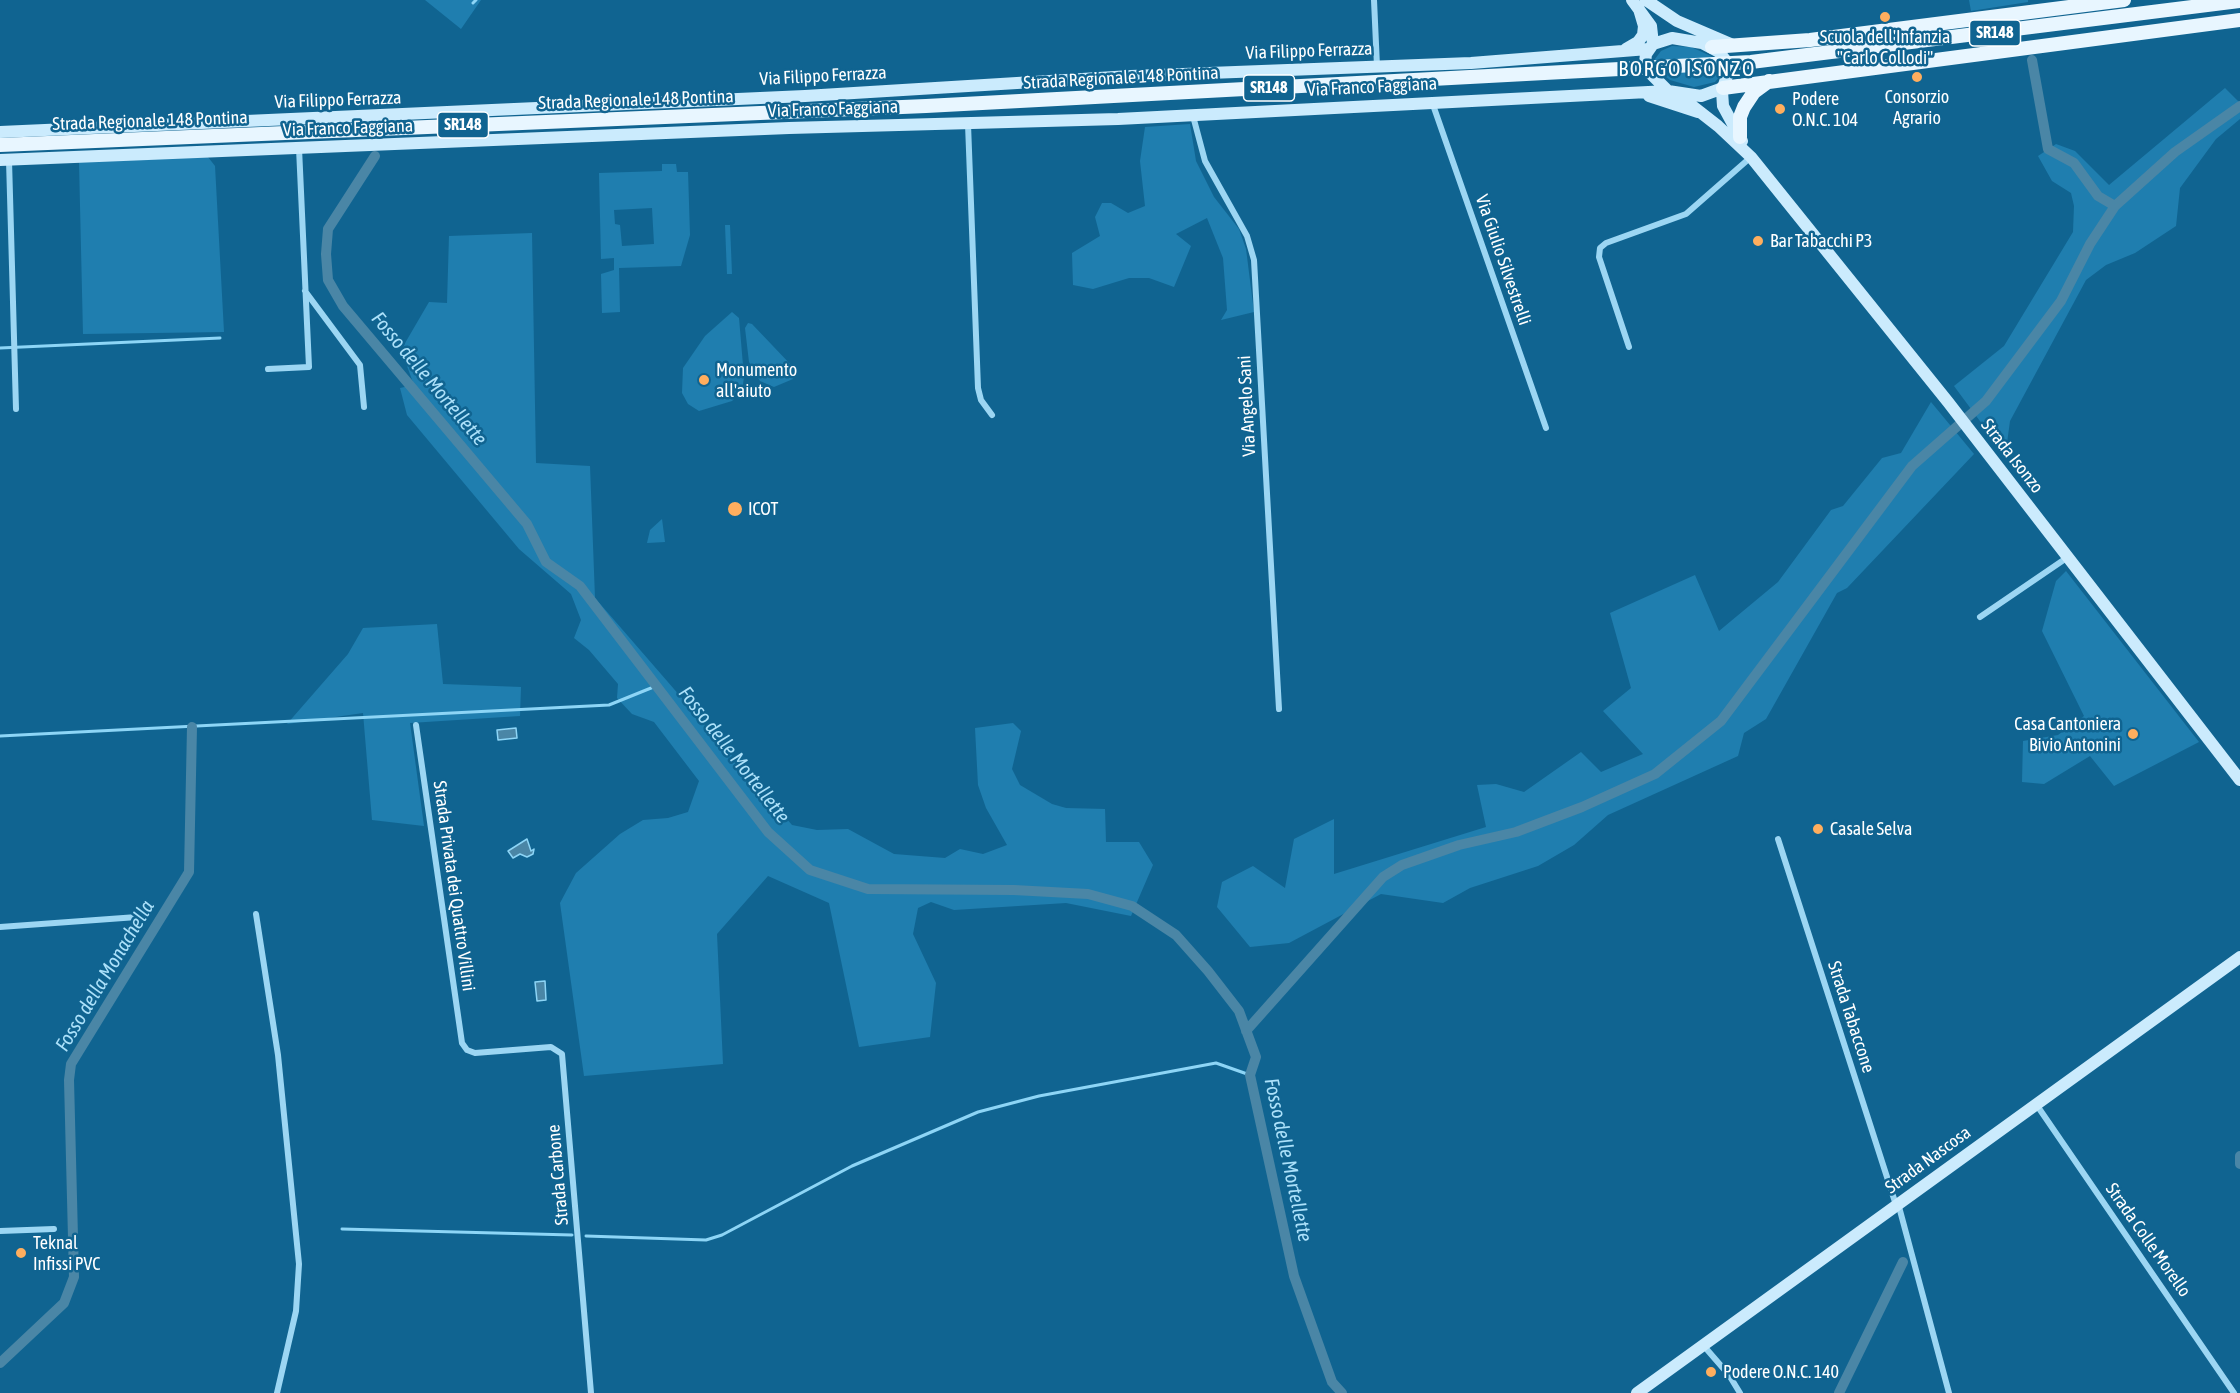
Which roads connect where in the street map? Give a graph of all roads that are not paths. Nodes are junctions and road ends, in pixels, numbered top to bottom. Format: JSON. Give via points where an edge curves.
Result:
{"nodes":[{"id":1,"x":1374,"y":0,"type":"edge"},
{"id":2,"x":2124,"y":0,"type":"edge"},
{"id":3,"x":2240,"y":1,"type":"edge"},
{"id":4,"x":2101,"y":2,"type":"edge"},
{"id":5,"x":1641,"y":3,"type":"edge"},
{"id":6,"x":2240,"y":20,"type":"edge"},
{"id":7,"x":1680,"y":38,"type":"junction"},
{"id":8,"x":1734,"y":45,"type":"junction"},
{"id":9,"x":1651,"y":47,"type":"junction"},
{"id":10,"x":1712,"y":47,"type":"junction"},
{"id":11,"x":1619,"y":52,"type":"junction"},
{"id":12,"x":1377,"y":66,"type":"junction"},
{"id":13,"x":1769,"y":81,"type":"junction"},
{"id":14,"x":1723,"y":88,"type":"junction"},
{"id":15,"x":1627,"y":93,"type":"junction"},
{"id":16,"x":1672,"y":93,"type":"junction"},
{"id":17,"x":1432,"y":102,"type":"junction"},
{"id":18,"x":1701,"y":112,"type":"junction"},
{"id":19,"x":1192,"y":115,"type":"junction"},
{"id":20,"x":968,"y":123,"type":"junction"},
{"id":21,"x":0,"y":132,"type":"edge"},
{"id":22,"x":1740,"y":137,"type":"junction"},
{"id":23,"x":0,"y":145,"type":"edge"},
{"id":24,"x":299,"y":148,"type":"junction"},
{"id":25,"x":1751,"y":158,"type":"junction"},
{"id":26,"x":4,"y":160,"type":"edge"},
{"id":27,"x":304,"y":291,"type":"junction"},
{"id":28,"x":1629,"y":347,"type":"dead end"},
{"id":29,"x":268,"y":369,"type":"dead end"},
{"id":30,"x":363,"y":407,"type":"dead end"},
{"id":31,"x":16,"y":409,"type":"dead end"},
{"id":32,"x":992,"y":415,"type":"dead end"},
{"id":33,"x":1546,"y":428,"type":"dead end"},
{"id":34,"x":2068,"y":557,"type":"junction"},
{"id":35,"x":1980,"y":617,"type":"dead end"},
{"id":36,"x":1279,"y":710,"type":"dead end"},
{"id":37,"x":416,"y":724,"type":"dead end"},
{"id":38,"x":2240,"y":780,"type":"edge"},
{"id":39,"x":1778,"y":839,"type":"dead end"},
{"id":40,"x":256,"y":914,"type":"dead end"},
{"id":41,"x":137,"y":917,"type":"dead end"},
{"id":42,"x":0,"y":927,"type":"edge"},
{"id":43,"x":2240,"y":957,"type":"edge"},
{"id":44,"x":466,"y":1050,"type":"joint"},
{"id":45,"x":2036,"y":1104,"type":"junction"},
{"id":46,"x":1897,"y":1204,"type":"junction"},
{"id":47,"x":54,"y":1228,"type":"dead end"},
{"id":48,"x":0,"y":1231,"type":"edge"},
{"id":49,"x":1703,"y":1345,"type":"junction"},
{"id":50,"x":2233,"y":1390,"type":"edge"},
{"id":51,"x":277,"y":1393,"type":"edge"},
{"id":52,"x":591,"y":1393,"type":"edge"},
{"id":53,"x":1637,"y":1393,"type":"edge"},
{"id":54,"x":1740,"y":1393,"type":"edge"},
{"id":55,"x":1949,"y":1393,"type":"edge"},
{"id":56,"x":2224,"y":1393,"type":"edge"}],
"edges":[{"from":1,"to":12,"type":"street"},
{"from":2,"to":4,"type":"main road"},
{"from":3,"to":23,"type":"main road","name":"Strada Regionale 148 Pontina","number":"SR148","via":[[1751,63],[926,106]]},
{"from":4,"to":8,"type":"main road","via":[[1810,40]]},
{"from":5,"to":7,"type":"street"},
{"from":5,"to":8,"type":"street"},
{"from":5,"to":9,"type":"street","via":[[1653,30]]},
{"from":5,"to":11,"type":"street","via":[[1643,35],[1635,45]]},
{"from":6,"to":13,"type":"main road"},
{"from":7,"to":9,"type":"street"},
{"from":7,"to":10,"type":"street"},
{"from":8,"to":10,"type":"main road"},
{"from":9,"to":11,"type":"street","name":"Via Filippo Ferrazza"},
{"from":9,"to":16,"type":"street","via":[[1645,58],[1647,67],[1658,83]]},
{"from":10,"to":14,"type":"street","via":[[1726,61],[1728,73]]},
{"from":11,"to":12,"type":"street","name":"Via Filippo Ferrazza"},
{"from":12,"to":21,"type":"street","name":"Via Filippo Ferrazza"},
{"from":13,"to":14,"type":"main road"},
{"from":13,"to":22,"type":"main road","via":[[1754,92],[1744,107]]},
{"from":14,"to":16,"type":"street","via":[[1701,96]]},
{"from":14,"to":22,"type":"street","via":[[1723,106]]},
{"from":15,"to":16,"type":"street","name":"Via Franco Faggiana"},
{"from":15,"to":17,"type":"street","name":"Via Franco Faggiana"},
{"from":15,"to":18,"type":"street"},
{"from":16,"to":18,"type":"street"},
{"from":17,"to":19,"type":"street","name":"Via Franco Faggiana"},
{"from":17,"to":33,"type":"street","name":"Via Giulio Silvestrelli"},
{"from":18,"to":25,"type":"street"},
{"from":19,"to":20,"type":"street","name":"Via Franco Faggiana"},
{"from":19,"to":36,"type":"street","name":"Via Angelo Sani","via":[[1205,161],[1247,236],[1254,260]]},
{"from":20,"to":24,"type":"street","name":"Via Franco Faggiana"},
{"from":20,"to":32,"type":"street","via":[[978,388]]},
{"from":22,"to":25,"type":"street"},
{"from":24,"to":26,"type":"street","name":"Via Franco Faggiana"},
{"from":24,"to":27,"type":"street"},
{"from":25,"to":28,"type":"street","via":[[1682,216],[1600,248],[1599,257]]},
{"from":25,"to":34,"type":"street","name":"Strada Isonzo"},
{"from":26,"to":31,"type":"street"},
{"from":27,"to":29,"type":"street","via":[[309,367]]},
{"from":27,"to":30,"type":"street","via":[[360,365]]},
{"from":34,"to":35,"type":"street"},
{"from":34,"to":38,"type":"street","name":"Strada Isonzo"},
{"from":37,"to":44,"type":"street","name":"Strada Privata dei Quattro Villini","via":[[461,1039]]},
{"from":39,"to":46,"type":"street","name":"Strada Tabaccone"},
{"from":40,"to":51,"type":"street","via":[[278,1055],[300,1264],[296,1311]]},
{"from":41,"to":42,"type":"street"},
{"from":43,"to":45,"type":"street","name":"Strada Nascosa"},
{"from":44,"to":52,"type":"street","name":"Strada Carbone","via":[[475,1053],[551,1047],[562,1054]]},
{"from":45,"to":46,"type":"street","name":"Strada Nascosa"},
{"from":45,"to":50,"type":"street","name":"Strada Colle Morello"},
{"from":46,"to":49,"type":"street","name":"Strada Nascosa"},
{"from":46,"to":55,"type":"street","name":"Strada Tabaccone"},
{"from":47,"to":48,"type":"street"},
{"from":49,"to":53,"type":"street","name":"Strada Nascosa"},
{"from":49,"to":54,"type":"street"},
{"from":50,"to":56,"type":"street"}]}
